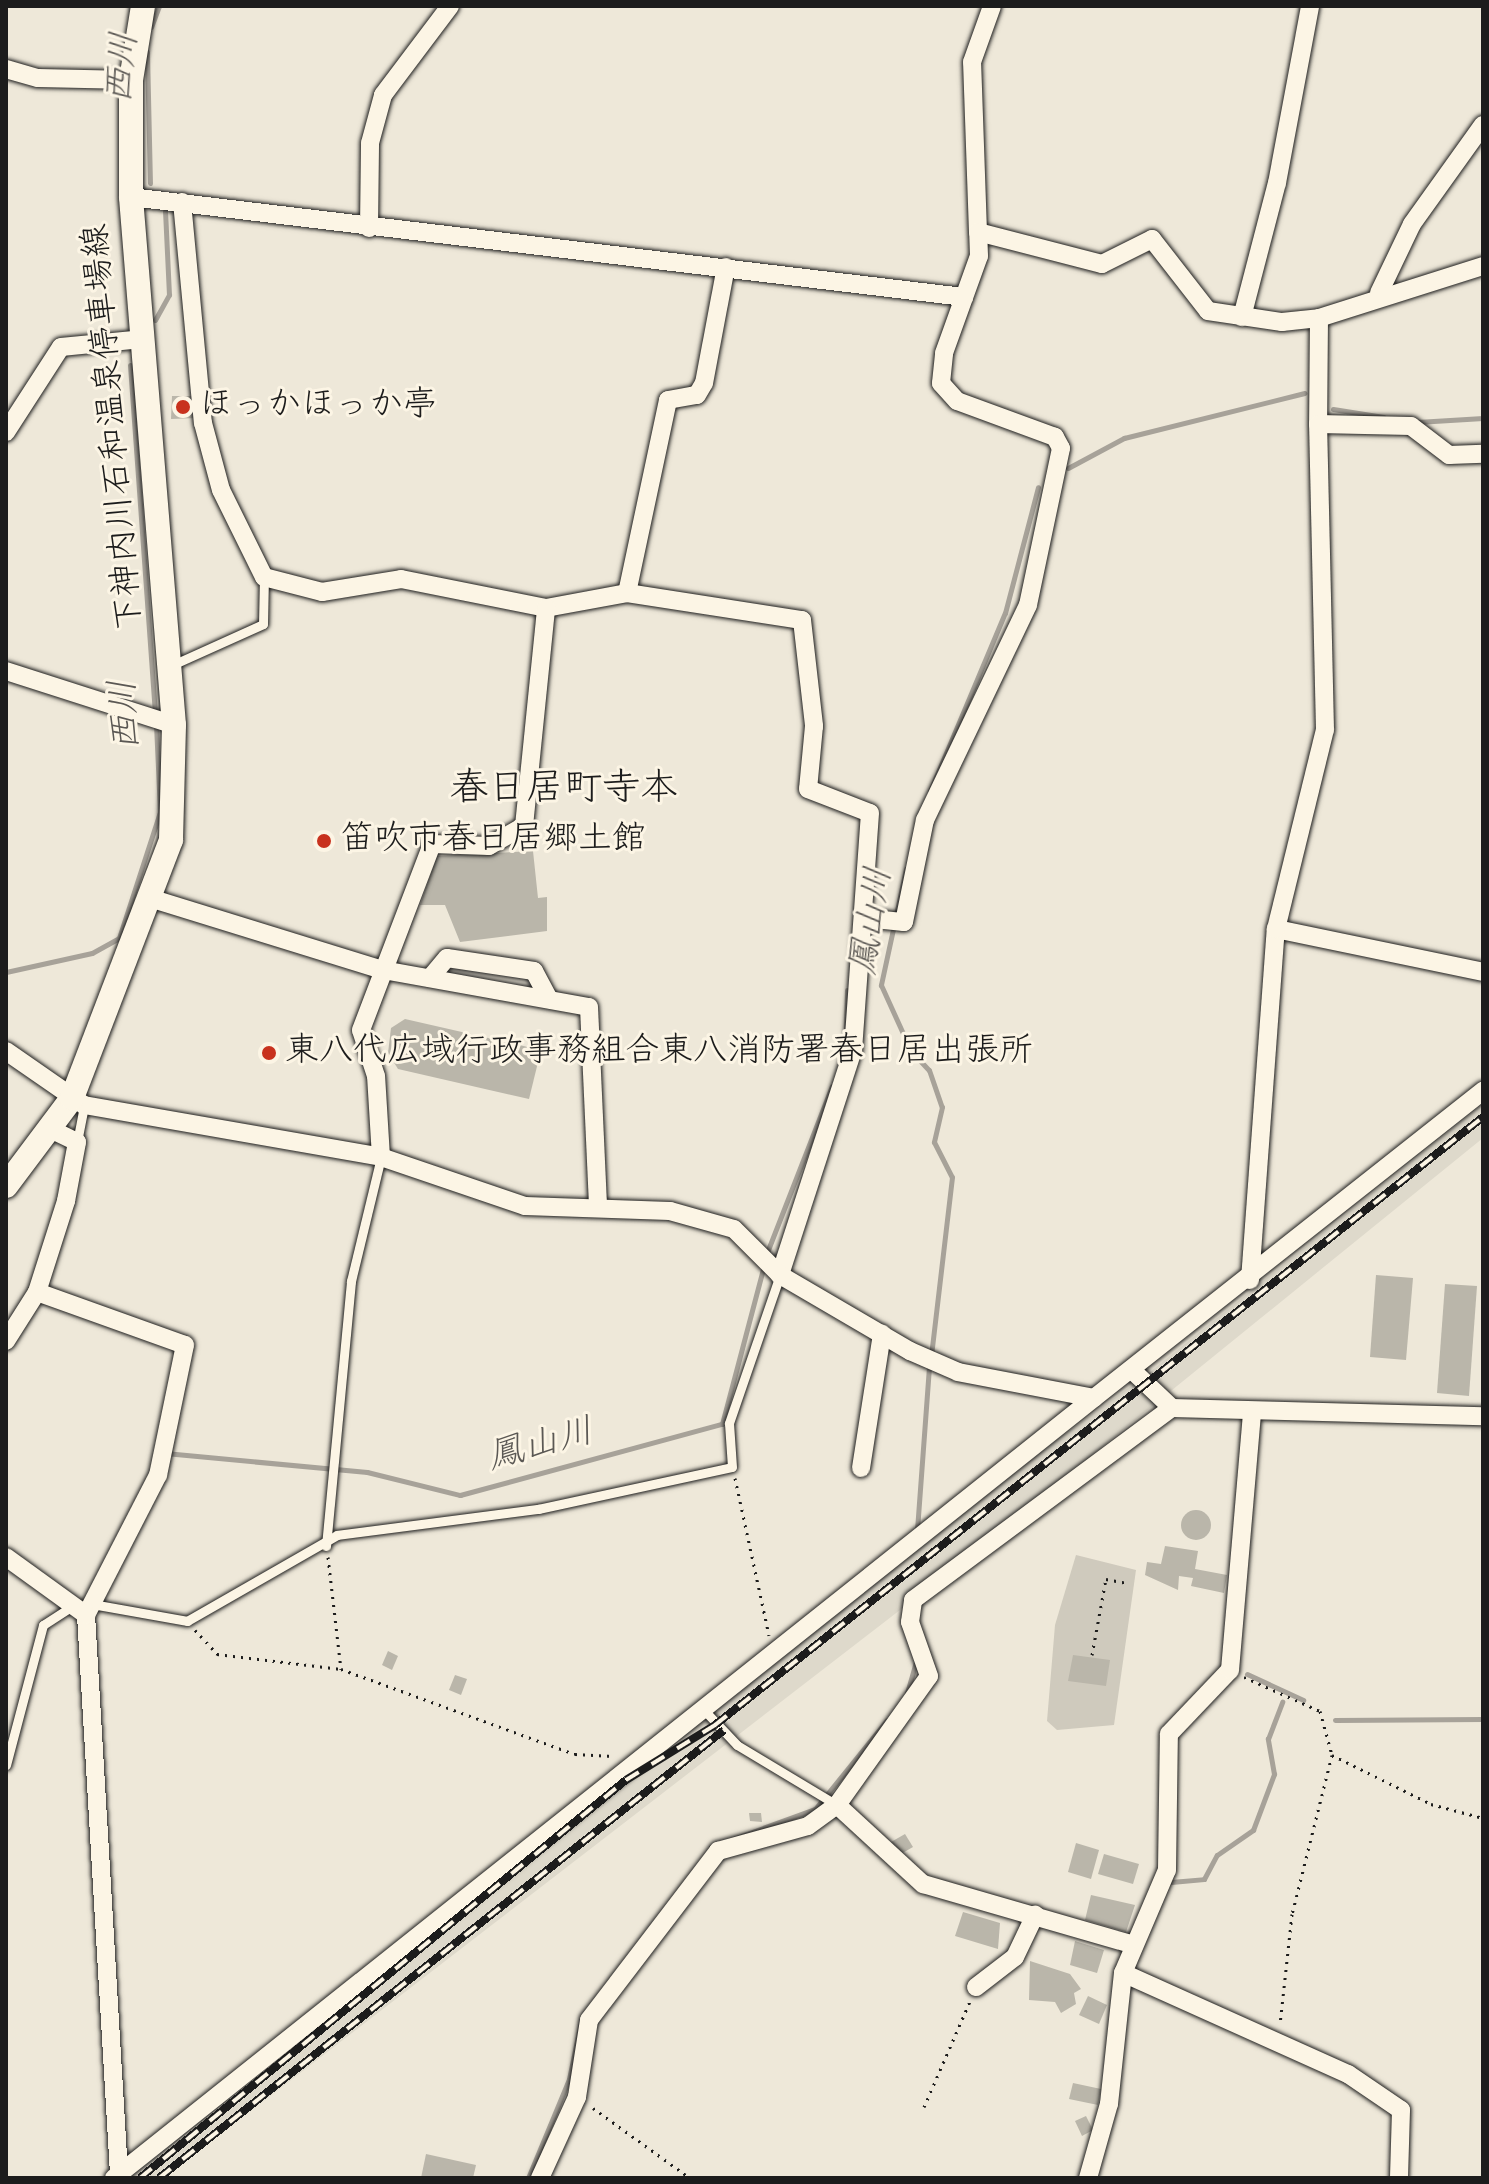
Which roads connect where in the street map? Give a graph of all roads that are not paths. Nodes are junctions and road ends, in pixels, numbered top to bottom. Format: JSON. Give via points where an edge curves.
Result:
{"nodes":[{"id":1,"x":143,"y":6,"type":"edge"},
{"id":2,"x":450,"y":6,"type":"edge"},
{"id":3,"x":992,"y":6,"type":"edge"},
{"id":4,"x":1310,"y":6,"type":"edge"},
{"id":5,"x":6,"y":69,"type":"edge"},
{"id":6,"x":131,"y":80,"type":"junction"},
{"id":7,"x":1483,"y":125,"type":"edge"},
{"id":8,"x":131,"y":197,"type":"junction"},
{"id":9,"x":182,"y":202,"type":"junction"},
{"id":10,"x":369,"y":228,"type":"junction"},
{"id":11,"x":978,"y":232,"type":"junction"},
{"id":12,"x":1483,"y":266,"type":"edge"},
{"id":13,"x":726,"y":267,"type":"junction"},
{"id":14,"x":1379,"y":293,"type":"junction"},
{"id":15,"x":964,"y":297,"type":"junction"},
{"id":16,"x":1242,"y":317,"type":"junction"},
{"id":17,"x":1319,"y":318,"type":"junction"},
{"id":18,"x":142,"y":339,"type":"junction"},
{"id":19,"x":1318,"y":424,"type":"junction"},
{"id":20,"x":6,"y":432,"type":"edge"},
{"id":21,"x":1483,"y":454,"type":"edge"},
{"id":22,"x":264,"y":577,"type":"junction"},
{"id":23,"x":627,"y":593,"type":"junction"},
{"id":24,"x":546,"y":608,"type":"junction"},
{"id":25,"x":169,"y":667,"type":"junction"},
{"id":26,"x":6,"y":671,"type":"edge"},
{"id":27,"x":171,"y":724,"type":"junction"},
{"id":28,"x":153,"y":899,"type":"junction"},
{"id":29,"x":871,"y":919,"type":"junction"},
{"id":30,"x":1276,"y":929,"type":"junction"},
{"id":31,"x":383,"y":970,"type":"junction"},
{"id":32,"x":1483,"y":972,"type":"edge"},
{"id":33,"x":6,"y":1051,"type":"edge"},
{"id":34,"x":1483,"y":1091,"type":"edge"},
{"id":35,"x":78,"y":1102,"type":"junction"},
{"id":36,"x":50,"y":1129,"type":"junction"},
{"id":37,"x":77,"y":1142,"type":"junction"},
{"id":38,"x":381,"y":1157,"type":"junction"},
{"id":39,"x":6,"y":1186,"type":"edge"},
{"id":40,"x":598,"y":1205,"type":"junction"},
{"id":41,"x":780,"y":1275,"type":"junction"},
{"id":42,"x":1250,"y":1280,"type":"junction"},
{"id":43,"x":37,"y":1292,"type":"junction"},
{"id":44,"x":882,"y":1334,"type":"junction"},
{"id":45,"x":6,"y":1341,"type":"edge"},
{"id":46,"x":1135,"y":1373,"type":"junction"},
{"id":47,"x":1094,"y":1398,"type":"junction"},
{"id":48,"x":1167,"y":1405,"type":"junction"},
{"id":49,"x":1252,"y":1413,"type":"junction"},
{"id":50,"x":1483,"y":1416,"type":"edge"},
{"id":51,"x":861,"y":1468,"type":"dead end"},
{"id":52,"x":326,"y":1546,"type":"junction"},
{"id":53,"x":6,"y":1557,"type":"edge"},
{"id":54,"x":83,"y":1608,"type":"junction"},
{"id":55,"x":704,"y":1710,"type":"junction"},
{"id":56,"x":6,"y":1765,"type":"edge"},
{"id":57,"x":837,"y":1805,"type":"junction"},
{"id":58,"x":1035,"y":1915,"type":"junction"},
{"id":59,"x":1131,"y":1944,"type":"junction"},
{"id":60,"x":1123,"y":1973,"type":"junction"},
{"id":61,"x":976,"y":1987,"type":"road end"},
{"id":62,"x":116,"y":2176,"type":"edge"},
{"id":63,"x":540,"y":2178,"type":"edge"},
{"id":64,"x":1088,"y":2178,"type":"edge"},
{"id":65,"x":1399,"y":2178,"type":"edge"}],
"edges":[{"from":1,"to":6,"type":"main road","name":"下神内川石和温泉停車場線"},
{"from":2,"to":10,"type":"street","via":[[383,95],[370,143]]},
{"from":3,"to":11,"type":"street","via":[[972,62]]},
{"from":4,"to":16,"type":"street","via":[[1277,183]]},
{"from":5,"to":6,"type":"street","via":[[38,78]]},
{"from":6,"to":8,"type":"main road","name":"下神内川石和温泉停車場線"},
{"from":7,"to":14,"type":"street","via":[[1412,224]]},
{"from":8,"to":9,"type":"street"},
{"from":8,"to":18,"type":"main road","name":"下神内川石和温泉停車場線"},
{"from":9,"to":10,"type":"street"},
{"from":9,"to":22,"type":"street","via":[[203,423],[221,490]]},
{"from":10,"to":13,"type":"street"},
{"from":11,"to":15,"type":"street"},
{"from":11,"to":16,"type":"street","via":[[1102,264],[1152,239],[1198,304]]},
{"from":12,"to":14,"type":"street"},
{"from":13,"to":15,"type":"street"},
{"from":13,"to":23,"type":"street","via":[[704,383],[697,395],[668,400]]},
{"from":14,"to":17,"type":"street"},
{"from":15,"to":29,"type":"street","via":[[941,383],[957,401],[1055,437],[1061,448],[1028,605],[925,820],[901,921]]},
{"from":16,"to":17,"type":"street"},
{"from":17,"to":19,"type":"street"},
{"from":18,"to":20,"type":"street","via":[[61,347]]},
{"from":18,"to":25,"type":"main road","name":"下神内川石和温泉停車場線"},
{"from":19,"to":21,"type":"street","via":[[1411,426],[1449,455]]},
{"from":19,"to":30,"type":"street","via":[[1325,730]]},
{"from":22,"to":24,"type":"street","via":[[322,592],[401,579]]},
{"from":22,"to":25,"type":"lane","via":[[263,624]]},
{"from":23,"to":24,"type":"street"},
{"from":23,"to":29,"type":"street","via":[[802,620],[814,726],[808,789],[870,813]]},
{"from":24,"to":31,"type":"street","via":[[524,826],[489,846],[432,844]]},
{"from":25,"to":27,"type":"main road","name":"下神内川石和温泉停車場線"},
{"from":26,"to":27,"type":"street"},
{"from":27,"to":28,"type":"main road","name":"下神内川石和温泉停車場線","via":[[171,840]]},
{"from":28,"to":31,"type":"street"},
{"from":28,"to":35,"type":"main road","name":"下神内川石和温泉停車場線"},
{"from":29,"to":41,"type":"street","via":[[853,1050]]},
{"from":30,"to":32,"type":"street"},
{"from":30,"to":42,"type":"street"},
{"from":31,"to":38,"type":"street","via":[[361,1030],[376,1076]]},
{"from":31,"to":40,"type":"street","via":[[589,1007]]},
{"from":33,"to":35,"type":"street"},
{"from":34,"to":42,"type":"street"},
{"from":35,"to":36,"type":"main road","name":"下神内川石和温泉停車場線"},
{"from":35,"to":37,"type":"lane"},
{"from":35,"to":38,"type":"street"},
{"from":36,"to":37,"type":"street"},
{"from":36,"to":39,"type":"main road","name":"下神内川石和温泉停車場線"},
{"from":37,"to":43,"type":"street"},
{"from":38,"to":40,"type":"street","via":[[525,1206]]},
{"from":38,"to":52,"type":"lane","via":[[351,1281]]},
{"from":40,"to":41,"type":"street","via":[[670,1211],[734,1229]]},
{"from":41,"to":44,"type":"street"},
{"from":41,"to":52,"type":"lane","via":[[729,1423],[732,1467],[538,1509],[366,1528]]},
{"from":42,"to":46,"type":"street"},
{"from":43,"to":45,"type":"street"},
{"from":43,"to":54,"type":"street","via":[[185,1345],[158,1475]]},
{"from":44,"to":47,"type":"street","via":[[958,1372]]},
{"from":44,"to":51,"type":"street"},
{"from":46,"to":47,"type":"street"},
{"from":46,"to":48,"type":"street"},
{"from":47,"to":55,"type":"street"},
{"from":48,"to":49,"type":"street"},
{"from":48,"to":57,"type":"street","via":[[913,1600],[910,1622],[929,1676]]},
{"from":49,"to":50,"type":"street"},
{"from":49,"to":59,"type":"street","via":[[1230,1670],[1169,1734],[1167,1870]]},
{"from":52,"to":54,"type":"lane","via":[[187,1621]]},
{"from":53,"to":54,"type":"street"},
{"from":54,"to":56,"type":"lane","via":[[43,1625]]},
{"from":54,"to":62,"type":"street"},
{"from":55,"to":57,"type":"lane","via":[[737,1745]]},
{"from":55,"to":62,"type":"street"},
{"from":57,"to":58,"type":"street","via":[[923,1884]]},
{"from":57,"to":63,"type":"street","via":[[808,1826],[718,1851],[589,2020],[577,2097]]},
{"from":58,"to":59,"type":"street"},
{"from":58,"to":61,"type":"street","via":[[1015,1957]]},
{"from":59,"to":60,"type":"street"},
{"from":60,"to":64,"type":"street","via":[[1109,2104]]},
{"from":60,"to":65,"type":"street","via":[[1348,2074],[1401,2110]]}]}
